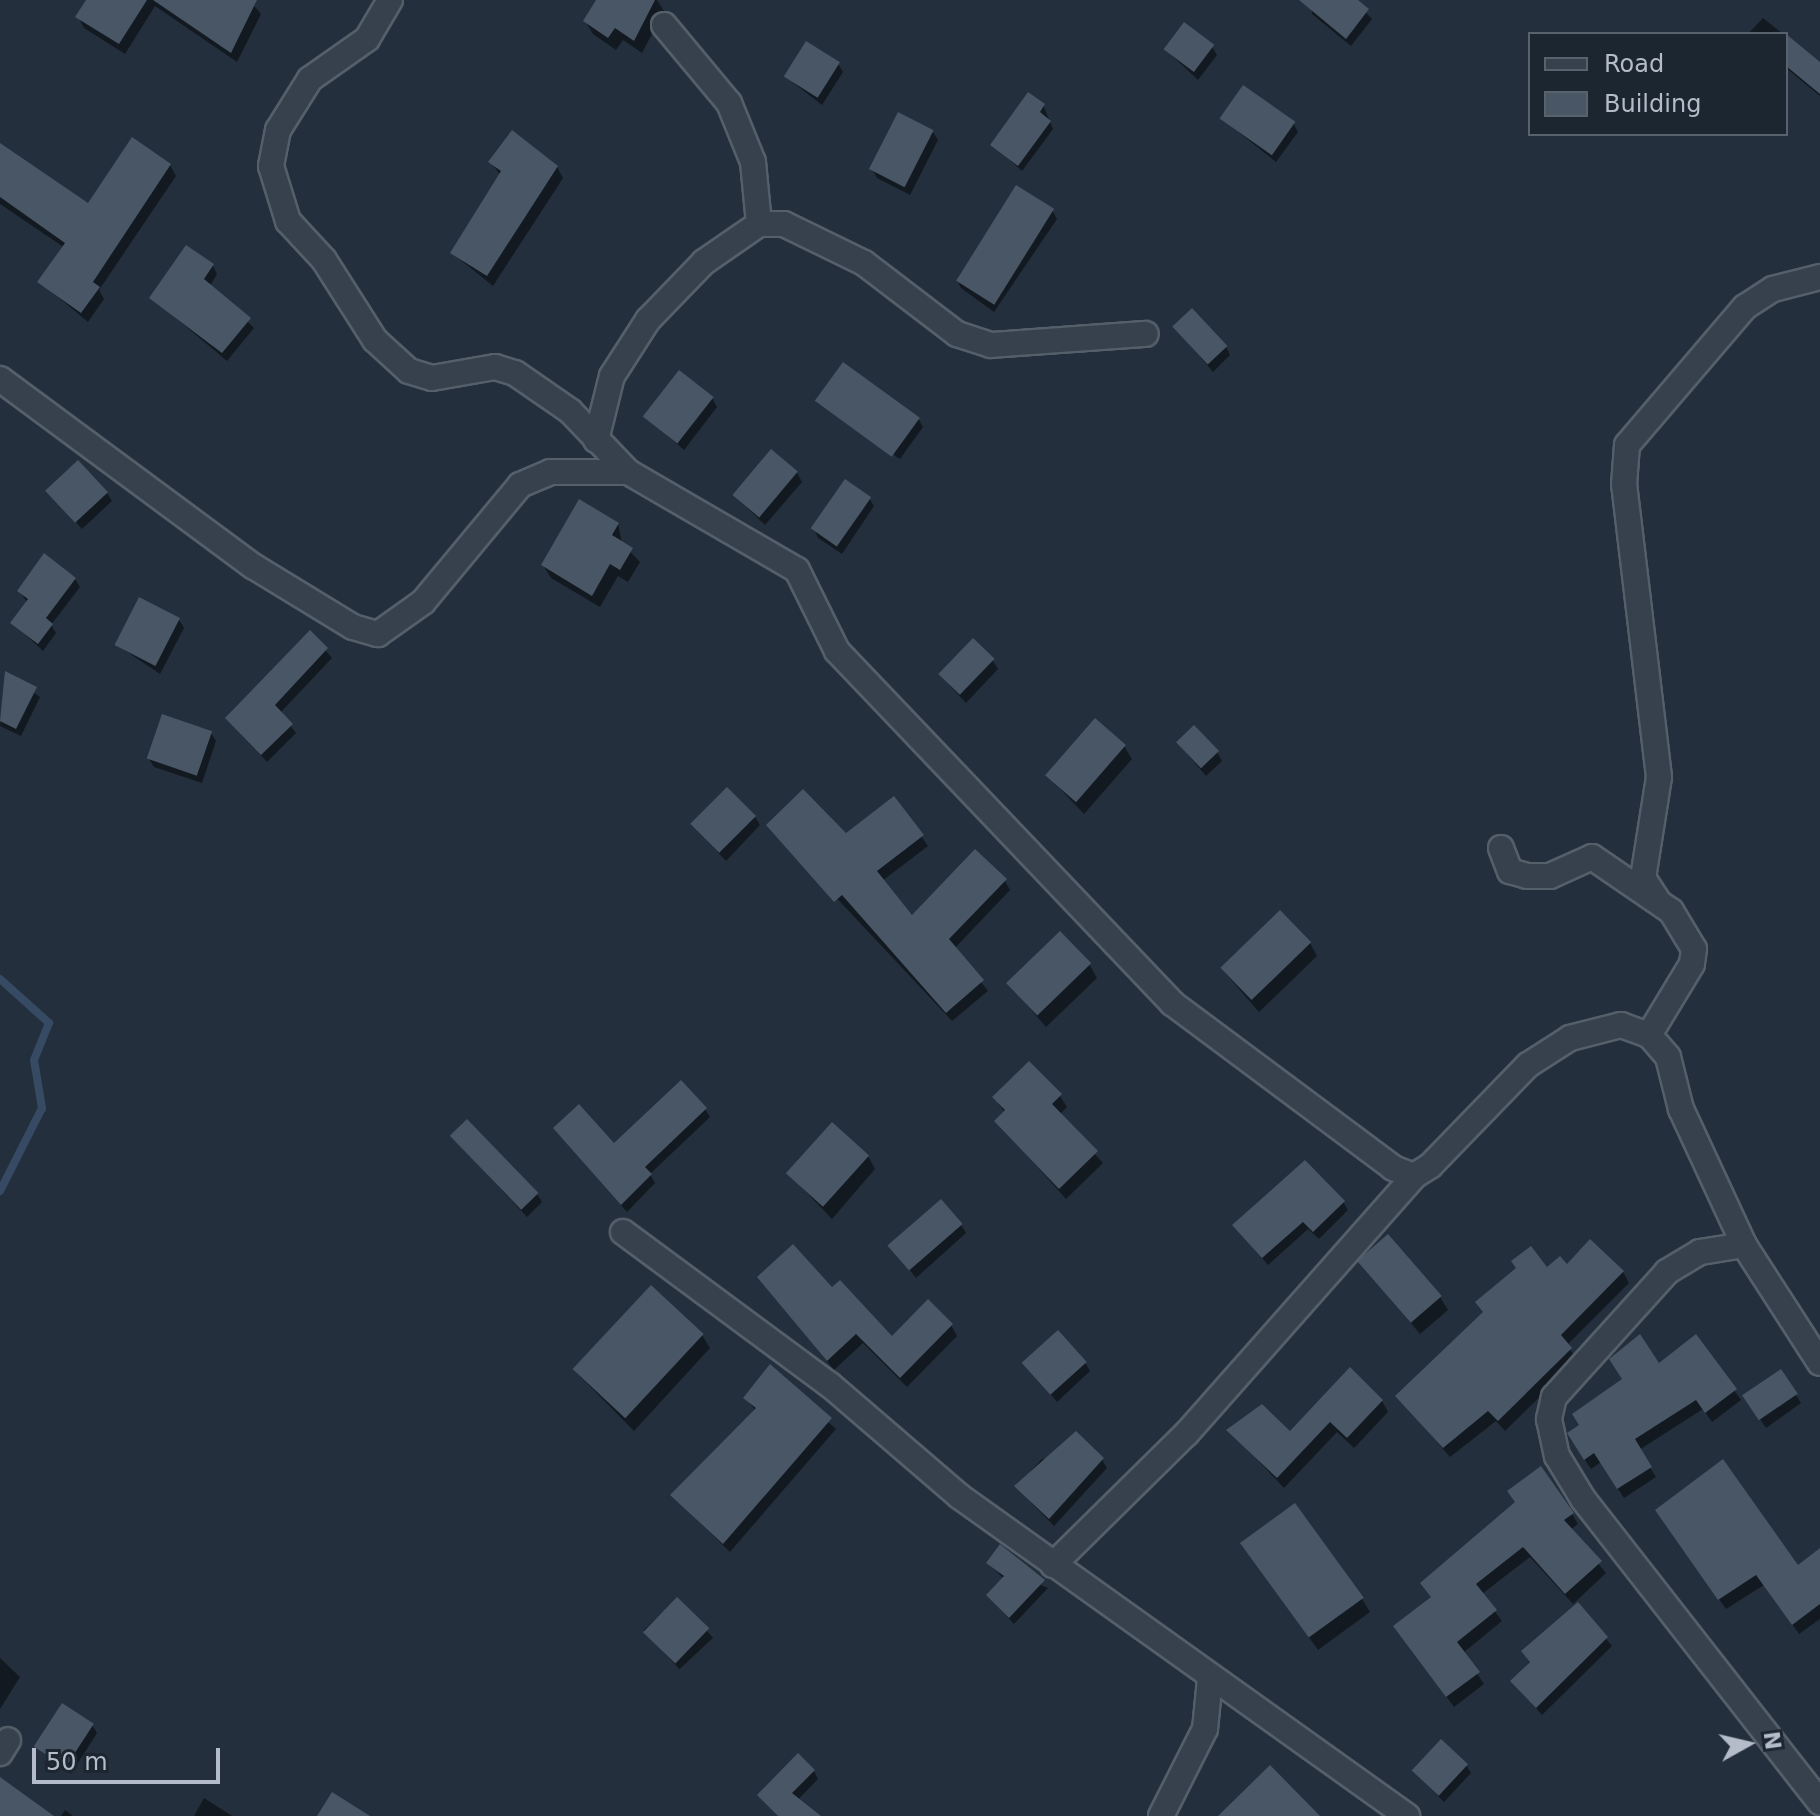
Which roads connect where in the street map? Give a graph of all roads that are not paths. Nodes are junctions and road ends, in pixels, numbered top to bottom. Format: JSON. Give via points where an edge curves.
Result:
{"nodes":[{"id":1,"x":390,"y":0,"type":"edge"},
{"id":2,"x":664,"y":25,"type":"dead end"},
{"id":3,"x":759,"y":224,"type":"junction"},
{"id":4,"x":1820,"y":277,"type":"edge"},
{"id":5,"x":1146,"y":334,"type":"dead end"},
{"id":6,"x":0,"y":379,"type":"edge"},
{"id":7,"x":596,"y":440,"type":"junction"},
{"id":8,"x":628,"y":472,"type":"junction"},
{"id":9,"x":1501,"y":848,"type":"dead end"},
{"id":10,"x":1658,"y":901,"type":"junction"},
{"id":11,"x":1649,"y":1035,"type":"junction"},
{"id":12,"x":1414,"y":1176,"type":"junction"},
{"id":13,"x":623,"y":1232,"type":"dead end"},
{"id":14,"x":1744,"y":1245,"type":"junction"},
{"id":15,"x":1820,"y":1363,"type":"edge"},
{"id":16,"x":1053,"y":1565,"type":"junction"},
{"id":17,"x":1210,"y":1679,"type":"junction"},
{"id":18,"x":1820,"y":1802,"type":"edge"},
{"id":19,"x":1161,"y":1816,"type":"edge"},
{"id":20,"x":1407,"y":1816,"type":"edge"}],
"edges":[{"from":1,"to":7,"type":"street","via":[[367,39],[310,79],[278,130],[271,166],[288,221],[324,260],[375,340],[409,371],[432,378],[495,367],[515,373]]},
{"from":2,"to":3,"type":"street","via":[[729,103],[753,162]]},
{"from":3,"to":5,"type":"street","via":[[784,224],[864,263],[957,334],[991,345]]},
{"from":3,"to":7,"type":"street","via":[[704,262],[648,320],[612,376]]},
{"from":4,"to":10,"type":"street","via":[[1773,289],[1745,307],[1627,445],[1624,485],[1659,777],[1643,878]]},
{"from":6,"to":8,"type":"street","via":[[253,566],[353,627],[378,634],[423,602],[520,485],[550,472]]},
{"from":7,"to":8,"type":"street"},
{"from":8,"to":12,"type":"street","via":[[797,570],[837,651],[1172,1003],[1381,1160]]},
{"from":9,"to":10,"type":"street","via":[[1510,871],[1527,876],[1550,876],[1592,857]]},
{"from":10,"to":11,"type":"street","via":[[1694,949]]},
{"from":11,"to":12,"type":"street","via":[[1621,1025],[1570,1038],[1528,1065]]},
{"from":11,"to":14,"type":"street","via":[[1668,1057],[1681,1109]]},
{"from":12,"to":16,"type":"street","via":[[1197,1422]]},
{"from":13,"to":16,"type":"street","via":[[830,1385],[959,1496]]},
{"from":14,"to":15,"type":"street"},
{"from":14,"to":18,"type":"street","via":[[1700,1252],[1667,1272],[1554,1397],[1549,1419],[1557,1456],[1583,1499]]},
{"from":16,"to":17,"type":"street"},
{"from":17,"to":19,"type":"street","via":[[1205,1729]]},
{"from":17,"to":20,"type":"street"}]}
